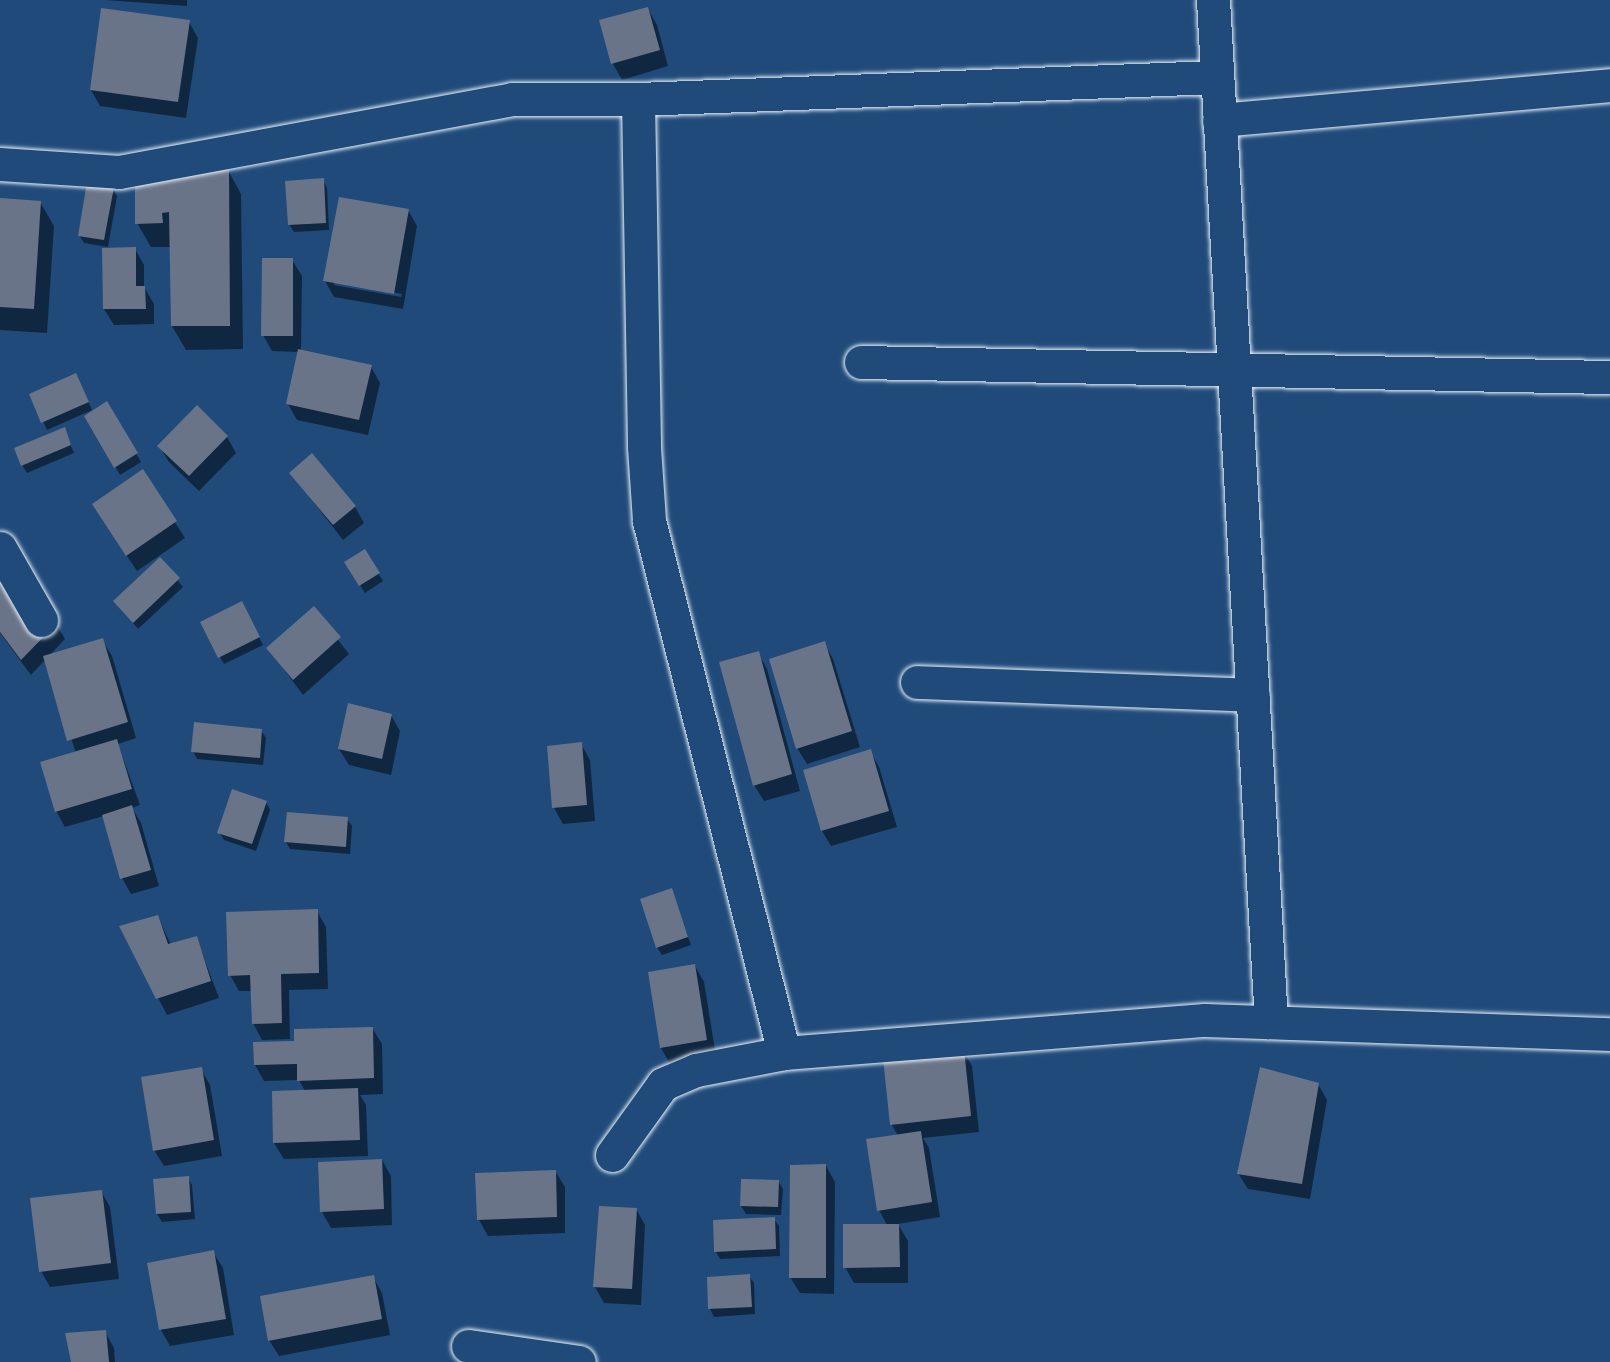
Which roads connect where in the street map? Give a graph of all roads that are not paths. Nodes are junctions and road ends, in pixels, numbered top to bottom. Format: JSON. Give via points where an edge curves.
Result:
{"nodes":[{"id":1,"x":1213,"y":0,"type":"edge"},
{"id":2,"x":1217,"y":77,"type":"junction"},
{"id":3,"x":1610,"y":86,"type":"edge"},
{"id":4,"x":638,"y":99,"type":"junction"},
{"id":5,"x":1219,"y":120,"type":"junction"},
{"id":6,"x":0,"y":164,"type":"edge"},
{"id":7,"x":861,"y":362,"type":"dead end"},
{"id":8,"x":1234,"y":369,"type":"junction"},
{"id":9,"x":1610,"y":377,"type":"edge"},
{"id":10,"x":0,"y":548,"type":"edge"},
{"id":11,"x":41,"y":620,"type":"dead end"},
{"id":12,"x":917,"y":682,"type":"dead end"},
{"id":13,"x":1253,"y":695,"type":"junction"},
{"id":14,"x":1271,"y":1022,"type":"junction"},
{"id":15,"x":1610,"y":1034,"type":"edge"},
{"id":16,"x":784,"y":1053,"type":"junction"},
{"id":17,"x":612,"y":1155,"type":"dead end"},
{"id":18,"x":468,"y":1346,"type":"dead end"},
{"id":19,"x":579,"y":1362,"type":"edge"}],
"edges":[{"from":1,"to":2,"type":"street"},
{"from":2,"to":4,"type":"street"},
{"from":2,"to":5,"type":"street"},
{"from":3,"to":5,"type":"street"},
{"from":4,"to":6,"type":"street","via":[[512,99],[119,172]]},
{"from":4,"to":16,"type":"street","via":[[644,447],[649,521]]},
{"from":5,"to":8,"type":"street"},
{"from":7,"to":8,"type":"street"},
{"from":8,"to":9,"type":"street"},
{"from":8,"to":13,"type":"street"},
{"from":10,"to":11,"type":"street"},
{"from":12,"to":13,"type":"street"},
{"from":13,"to":14,"type":"street"},
{"from":14,"to":15,"type":"street"},
{"from":14,"to":16,"type":"street","via":[[1205,1020],[1116,1025]]},
{"from":16,"to":17,"type":"street","via":[[696,1070],[663,1084]]},
{"from":18,"to":19,"type":"street"}]}
